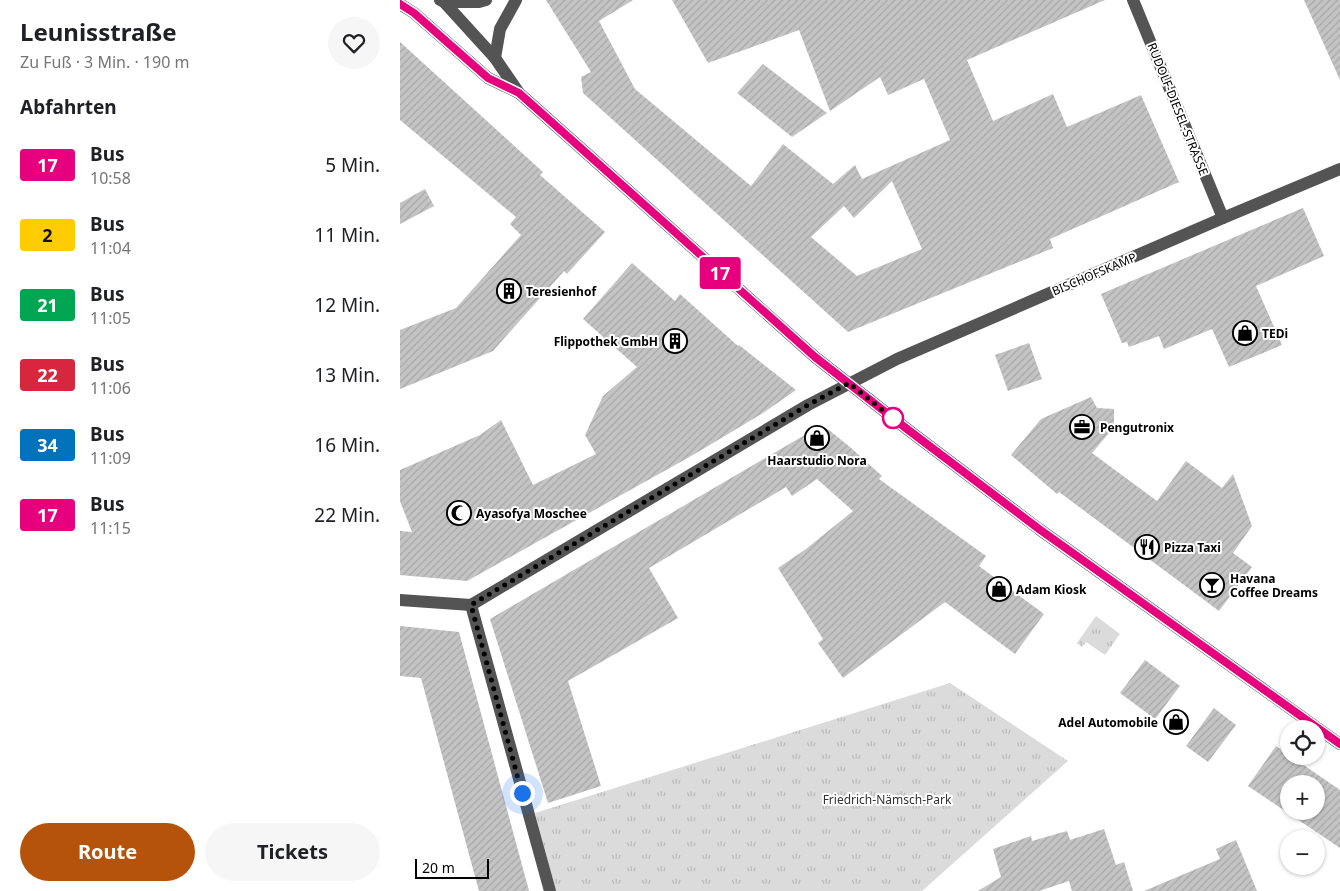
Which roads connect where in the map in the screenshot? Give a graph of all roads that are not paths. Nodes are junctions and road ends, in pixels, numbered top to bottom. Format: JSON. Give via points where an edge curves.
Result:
{"nodes":[{"id":1,"x":486,"y":0,"type":"edge"},
{"id":2,"x":516,"y":0,"type":"edge"},
{"id":3,"x":1132,"y":0,"type":"edge"},
{"id":4,"x":442,"y":1,"type":"edge"},
{"id":5,"x":400,"y":4,"type":"edge"},
{"id":6,"x":495,"y":58,"type":"junction"},
{"id":7,"x":519,"y":93,"type":"junction"},
{"id":8,"x":1340,"y":169,"type":"edge"},
{"id":9,"x":1223,"y":218,"type":"junction"},
{"id":10,"x":849,"y":383,"type":"junction"},
{"id":11,"x":400,"y":600,"type":"edge"},
{"id":12,"x":471,"y":605,"type":"junction"},
{"id":13,"x":1340,"y":744,"type":"edge"},
{"id":14,"x":550,"y":891,"type":"edge"}],
"edges":[{"from":1,"to":4,"type":"street"},
{"from":2,"to":6,"type":"street","via":[[500,29]]},
{"from":3,"to":9,"type":"street","name":"RUDOLF-DIESEL-STRASSE"},
{"from":4,"to":6,"type":"street"},
{"from":5,"to":7,"type":"street","via":[[488,78]]},
{"from":6,"to":7,"type":"street"},
{"from":7,"to":10,"type":"street","via":[[815,357]]},
{"from":8,"to":9,"type":"street","name":"BISCHOFSKAMP"},
{"from":9,"to":10,"type":"street","name":"BISCHOFSKAMP"},
{"from":10,"to":12,"type":"street","name":"BISCHOFSKAMP"},
{"from":10,"to":13,"type":"street","via":[[1039,529]]},
{"from":11,"to":12,"type":"street"},
{"from":12,"to":14,"type":"street"}]}
